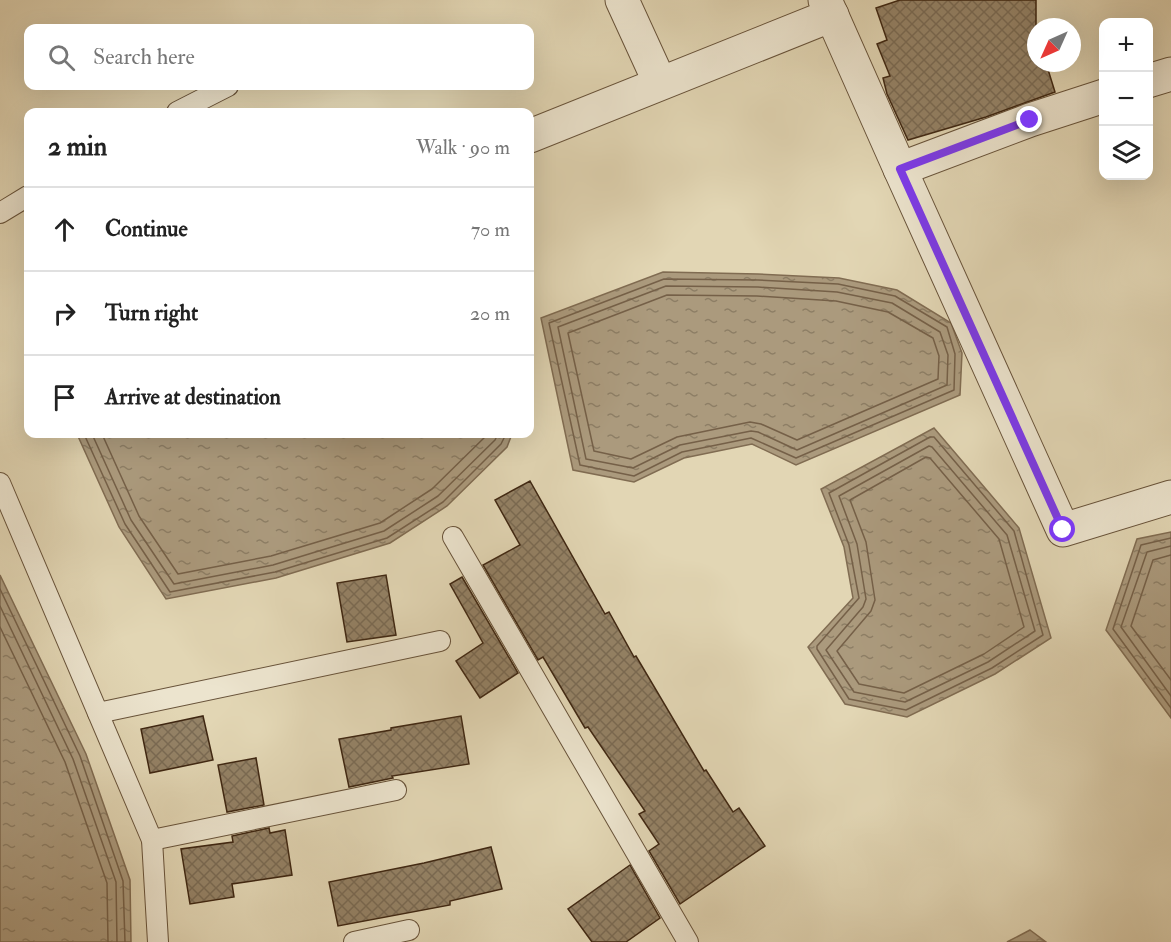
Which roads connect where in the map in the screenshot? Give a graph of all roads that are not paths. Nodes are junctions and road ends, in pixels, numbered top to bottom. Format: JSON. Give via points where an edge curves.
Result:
{"nodes":[{"id":1,"x":622,"y":0,"type":"edge"},
{"id":2,"x":829,"y":8,"type":"edge"},
{"id":3,"x":1171,"y":74,"type":"edge"},
{"id":4,"x":1153,"y":80,"type":"edge"},
{"id":5,"x":660,"y":83,"type":"junction"},
{"id":6,"x":220,"y":90,"type":"edge"},
{"id":7,"x":1099,"y":98,"type":"edge"},
{"id":8,"x":185,"y":108,"type":"edge"},
{"id":9,"x":534,"y":134,"type":"edge"},
{"id":10,"x":900,"y":169,"type":"junction"},
{"id":11,"x":24,"y":198,"type":"edge"},
{"id":12,"x":0,"y":213,"type":"edge"},
{"id":13,"x":0,"y":483,"type":"edge"},
{"id":14,"x":1171,"y":497,"type":"edge"},
{"id":15,"x":453,"y":537,"type":"dead end"},
{"id":16,"x":440,"y":641,"type":"dead end"},
{"id":17,"x":98,"y":713,"type":"junction"},
{"id":18,"x":396,"y":790,"type":"dead end"},
{"id":19,"x":152,"y":840,"type":"junction"},
{"id":20,"x":409,"y":930,"type":"dead end"},
{"id":21,"x":158,"y":942,"type":"edge"},
{"id":22,"x":354,"y":942,"type":"edge"},
{"id":23,"x":688,"y":942,"type":"edge"}],
"edges":[{"from":1,"to":5,"type":"street"},
{"from":2,"to":5,"type":"street"},
{"from":2,"to":10,"type":"street"},
{"from":3,"to":4,"type":"street"},
{"from":5,"to":9,"type":"street"},
{"from":6,"to":8,"type":"lane"},
{"from":7,"to":10,"type":"street"},
{"from":10,"to":14,"type":"street","via":[[1063,530]]},
{"from":11,"to":12,"type":"lane"},
{"from":13,"to":17,"type":"lane"},
{"from":15,"to":23,"type":"lane"},
{"from":16,"to":17,"type":"lane"},
{"from":17,"to":19,"type":"lane"},
{"from":18,"to":19,"type":"lane"},
{"from":19,"to":21,"type":"lane"},
{"from":20,"to":22,"type":"lane"}]}
